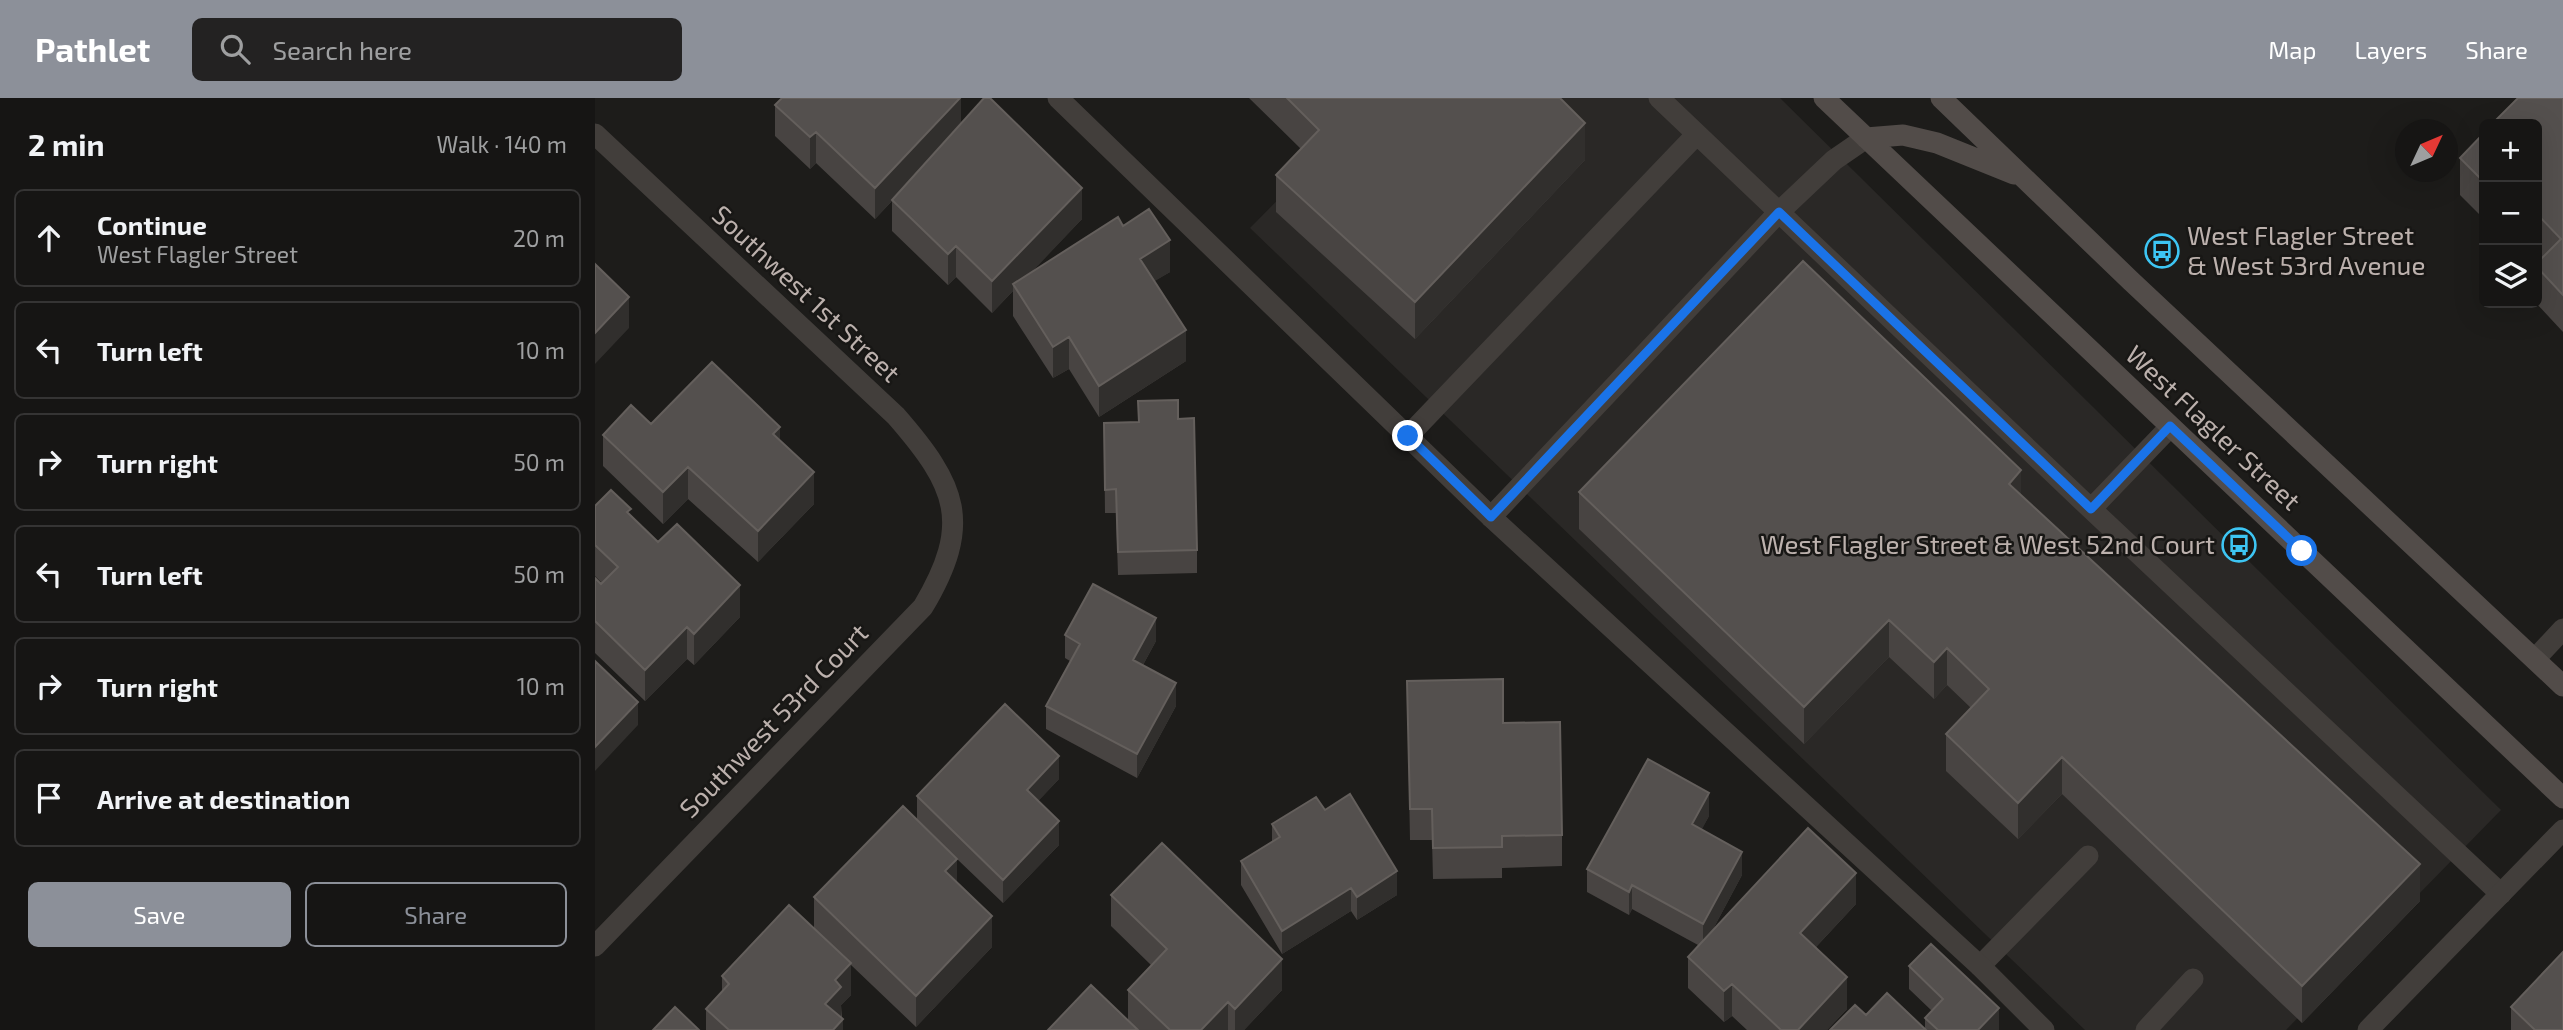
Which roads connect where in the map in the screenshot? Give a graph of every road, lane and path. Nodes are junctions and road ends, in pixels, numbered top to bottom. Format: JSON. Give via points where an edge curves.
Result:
{"nodes":[{"id":1,"x":1058,"y":98,"type":"edge"},
{"id":2,"x":1659,"y":98,"type":"edge"},
{"id":3,"x":1824,"y":98,"type":"edge"},
{"id":4,"x":1941,"y":98,"type":"edge"},
{"id":5,"x":595,"y":134,"type":"edge"},
{"id":6,"x":1697,"y":134,"type":"junction"},
{"id":7,"x":1866,"y":138,"type":"junction"},
{"id":8,"x":2023,"y":177,"type":"junction"},
{"id":9,"x":1779,"y":212,"type":"junction"},
{"id":10,"x":2170,"y":426,"type":"junction"},
{"id":11,"x":1408,"y":436,"type":"junction"},
{"id":12,"x":2091,"y":509,"type":"junction"},
{"id":13,"x":953,"y":513,"type":"joint"},
{"id":14,"x":1491,"y":517,"type":"junction"},
{"id":15,"x":2563,"y":629,"type":"edge"},
{"id":16,"x":2535,"y":659,"type":"junction"},
{"id":17,"x":2563,"y":686,"type":"edge"},
{"id":18,"x":2563,"y":798,"type":"edge"},
{"id":19,"x":2563,"y":830,"type":"edge"},
{"id":20,"x":2088,"y":856,"type":"dead end"},
{"id":21,"x":2501,"y":894,"type":"junction"},
{"id":22,"x":595,"y":946,"type":"edge"},
{"id":23,"x":1980,"y":966,"type":"junction"},
{"id":24,"x":2193,"y":979,"type":"dead end"},
{"id":25,"x":2044,"y":1030,"type":"edge"},
{"id":26,"x":2146,"y":1030,"type":"edge"},
{"id":27,"x":2368,"y":1030,"type":"edge"}],
"edges":[{"from":1,"to":11,"type":"street"},
{"from":2,"to":6,"type":"street"},
{"from":3,"to":7,"type":"main road","name":"West Flagler Street"},
{"from":4,"to":8,"type":"main road","name":"West Flagler Street"},
{"from":5,"to":13,"type":"street","name":"Southwest 1st Street","via":[[896,416],[936,469]]},
{"from":6,"to":9,"type":"street"},
{"from":6,"to":11,"type":"street"},
{"from":7,"to":8,"type":"main road","via":[[1903,135]]},
{"from":7,"to":9,"type":"street","via":[[1834,160]]},
{"from":7,"to":10,"type":"main road","name":"West Flagler Street"},
{"from":8,"to":16,"type":"main road","name":"West Flagler Street"},
{"from":9,"to":12,"type":"street"},
{"from":9,"to":14,"type":"street"},
{"from":10,"to":12,"type":"street"},
{"from":10,"to":18,"type":"main road","name":"West Flagler Street"},
{"from":11,"to":14,"type":"street"},
{"from":12,"to":21,"type":"street"},
{"from":13,"to":22,"type":"street","name":"Southwest 53rd Court","via":[[946,566],[923,607]]},
{"from":14,"to":23,"type":"street"},
{"from":15,"to":16,"type":"street"},
{"from":16,"to":17,"type":"main road","name":"West Flagler Street"},
{"from":19,"to":21,"type":"street"},
{"from":20,"to":23,"type":"street"},
{"from":21,"to":27,"type":"street"},
{"from":23,"to":25,"type":"street"},
{"from":24,"to":26,"type":"street"}]}
